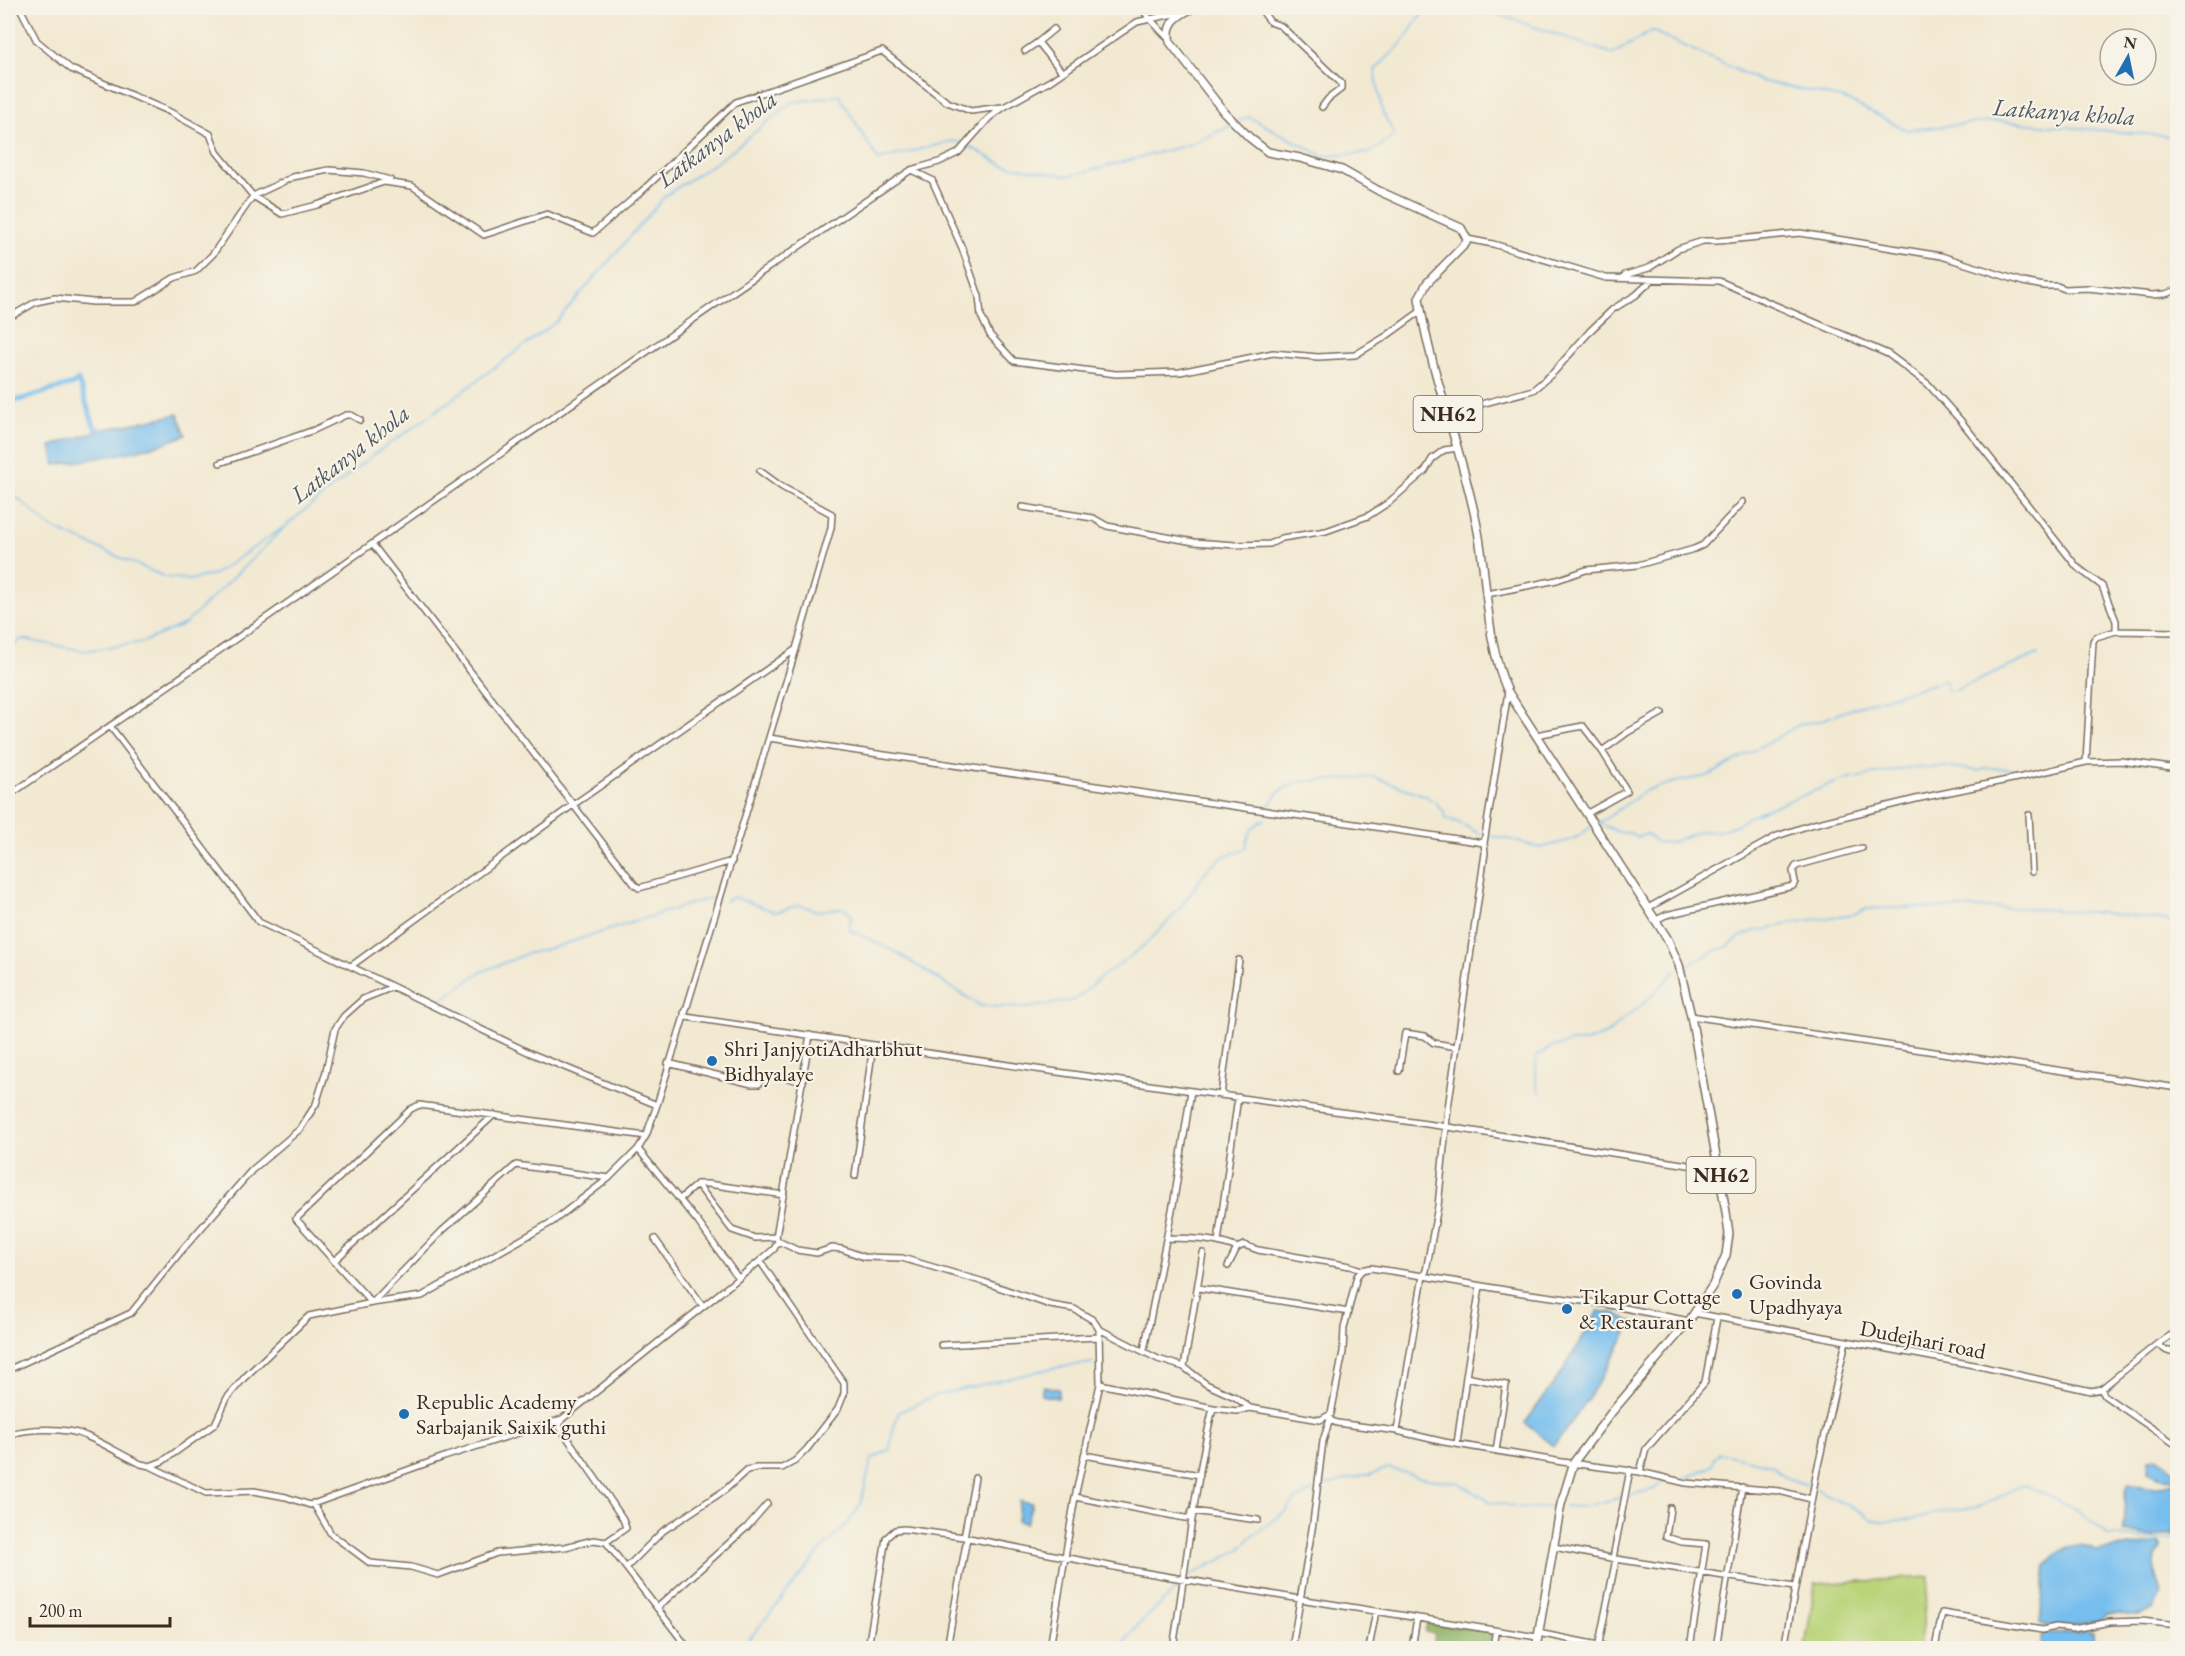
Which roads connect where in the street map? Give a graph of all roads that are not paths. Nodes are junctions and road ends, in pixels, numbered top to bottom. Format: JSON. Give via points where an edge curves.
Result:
{"nodes":[{"id":1,"x":20,"y":8,"type":"edge"},
{"id":2,"x":1141,"y":8,"type":"edge"},
{"id":3,"x":1193,"y":8,"type":"edge"},
{"id":4,"x":1260,"y":8,"type":"edge"},
{"id":5,"x":1183,"y":12,"type":"junction"},
{"id":6,"x":1150,"y":19,"type":"junction"},
{"id":7,"x":1054,"y":29,"type":"dead end"},
{"id":8,"x":1168,"y":38,"type":"junction"},
{"id":9,"x":1038,"y":42,"type":"junction"},
{"id":10,"x":1025,"y":51,"type":"dead end"},
{"id":11,"x":1062,"y":72,"type":"junction"},
{"id":12,"x":1004,"y":106,"type":"junction"},
{"id":13,"x":1322,"y":107,"type":"dead end"},
{"id":14,"x":911,"y":170,"type":"junction"},
{"id":15,"x":412,"y":186,"type":"junction"},
{"id":16,"x":253,"y":196,"type":"junction"},
{"id":17,"x":1467,"y":239,"type":"junction"},
{"id":18,"x":1623,"y":278,"type":"junction"},
{"id":19,"x":1652,"y":280,"type":"junction"},
{"id":20,"x":2178,"y":290,"type":"edge"},
{"id":21,"x":1421,"y":311,"type":"junction"},
{"id":22,"x":8,"y":318,"type":"edge"},
{"id":23,"x":1448,"y":413,"type":"junction"},
{"id":24,"x":360,"y":420,"type":"dead end"},
{"id":25,"x":1458,"y":448,"type":"junction"},
{"id":26,"x":220,"y":463,"type":"dead end"},
{"id":27,"x":760,"y":471,"type":"dead end"},
{"id":28,"x":1743,"y":502,"type":"dead end"},
{"id":29,"x":1022,"y":507,"type":"dead end"},
{"id":30,"x":373,"y":545,"type":"junction"},
{"id":31,"x":1487,"y":594,"type":"junction"},
{"id":32,"x":2116,"y":631,"type":"junction"},
{"id":33,"x":2178,"y":632,"type":"edge"},
{"id":34,"x":796,"y":649,"type":"junction"},
{"id":35,"x":1508,"y":692,"type":"junction"},
{"id":36,"x":1662,"y":713,"type":"dead end"},
{"id":37,"x":110,"y":726,"type":"junction"},
{"id":38,"x":1536,"y":735,"type":"junction"},
{"id":39,"x":769,"y":738,"type":"junction"},
{"id":40,"x":1602,"y":751,"type":"junction"},
{"id":41,"x":2086,"y":762,"type":"junction"},
{"id":42,"x":2178,"y":769,"type":"edge"},
{"id":43,"x":8,"y":796,"type":"edge"},
{"id":44,"x":573,"y":805,"type":"junction"},
{"id":45,"x":1586,"y":814,"type":"junction"},
{"id":46,"x":2029,"y":815,"type":"dead end"},
{"id":47,"x":1484,"y":843,"type":"junction"},
{"id":48,"x":1862,"y":848,"type":"dead end"},
{"id":49,"x":732,"y":861,"type":"junction"},
{"id":50,"x":2032,"y":872,"type":"dead end"},
{"id":51,"x":1648,"y":908,"type":"junction"},
{"id":52,"x":1656,"y":920,"type":"junction"},
{"id":53,"x":1239,"y":960,"type":"dead end"},
{"id":54,"x":351,"y":966,"type":"junction"},
{"id":55,"x":393,"y":987,"type":"junction"},
{"id":56,"x":684,"y":1013,"type":"junction"},
{"id":57,"x":1691,"y":1016,"type":"junction"},
{"id":58,"x":810,"y":1035,"type":"junction"},
{"id":59,"x":873,"y":1045,"type":"junction"},
{"id":60,"x":1457,"y":1047,"type":"junction"},
{"id":61,"x":668,"y":1063,"type":"junction"},
{"id":62,"x":1399,"y":1071,"type":"dead end"},
{"id":63,"x":803,"y":1082,"type":"junction"},
{"id":64,"x":2178,"y":1088,"type":"edge"},
{"id":65,"x":1191,"y":1091,"type":"junction"},
{"id":66,"x":1221,"y":1095,"type":"junction"},
{"id":67,"x":1238,"y":1097,"type":"junction"},
{"id":68,"x":657,"y":1105,"type":"junction"},
{"id":69,"x":494,"y":1115,"type":"junction"},
{"id":70,"x":1448,"y":1127,"type":"junction"},
{"id":71,"x":646,"y":1136,"type":"junction"},
{"id":72,"x":638,"y":1149,"type":"junction"},
{"id":73,"x":1720,"y":1170,"type":"junction"},
{"id":74,"x":855,"y":1176,"type":"dead end"},
{"id":75,"x":609,"y":1178,"type":"junction"},
{"id":76,"x":697,"y":1184,"type":"junction"},
{"id":77,"x":784,"y":1195,"type":"junction"},
{"id":78,"x":680,"y":1199,"type":"junction"},
{"id":79,"x":1167,"y":1238,"type":"junction"},
{"id":80,"x":655,"y":1239,"type":"dead end"},
{"id":81,"x":777,"y":1239,"type":"junction"},
{"id":82,"x":1218,"y":1242,"type":"junction"},
{"id":83,"x":1237,"y":1248,"type":"junction"},
{"id":84,"x":1203,"y":1253,"type":"dead end"},
{"id":85,"x":334,"y":1261,"type":"junction"},
{"id":86,"x":760,"y":1261,"type":"junction"},
{"id":87,"x":1228,"y":1266,"type":"dead end"},
{"id":88,"x":1362,"y":1270,"type":"junction"},
{"id":89,"x":1423,"y":1276,"type":"junction"},
{"id":90,"x":738,"y":1278,"type":"junction"},
{"id":91,"x":1480,"y":1286,"type":"junction"},
{"id":92,"x":1199,"y":1288,"type":"junction"},
{"id":93,"x":372,"y":1303,"type":"junction"},
{"id":94,"x":704,"y":1306,"type":"junction"},
{"id":95,"x":1348,"y":1312,"type":"junction"},
{"id":96,"x":1694,"y":1313,"type":"junction"},
{"id":97,"x":1717,"y":1318,"type":"junction"},
{"id":98,"x":1689,"y":1321,"type":"junction"},
{"id":99,"x":1100,"y":1329,"type":"junction"},
{"id":100,"x":2178,"y":1331,"type":"edge"},
{"id":101,"x":1098,"y":1337,"type":"junction"},
{"id":102,"x":1846,"y":1341,"type":"junction"},
{"id":103,"x":2157,"y":1344,"type":"junction"},
{"id":104,"x":941,"y":1345,"type":"dead end"},
{"id":105,"x":1144,"y":1350,"type":"junction"},
{"id":106,"x":2178,"y":1351,"type":"edge"},
{"id":107,"x":1184,"y":1367,"type":"junction"},
{"id":108,"x":8,"y":1370,"type":"edge"},
{"id":109,"x":1466,"y":1377,"type":"junction"},
{"id":110,"x":1100,"y":1384,"type":"junction"},
{"id":111,"x":2101,"y":1389,"type":"junction"},
{"id":112,"x":1213,"y":1408,"type":"junction"},
{"id":113,"x":1250,"y":1408,"type":"junction"},
{"id":114,"x":1331,"y":1417,"type":"junction"},
{"id":115,"x":562,"y":1419,"type":"junction"},
{"id":116,"x":1397,"y":1431,"type":"junction"},
{"id":117,"x":8,"y":1435,"type":"edge"},
{"id":118,"x":1457,"y":1444,"type":"junction"},
{"id":119,"x":2178,"y":1446,"type":"edge"},
{"id":120,"x":1496,"y":1451,"type":"junction"},
{"id":121,"x":1084,"y":1455,"type":"junction"},
{"id":122,"x":1574,"y":1462,"type":"junction"},
{"id":123,"x":150,"y":1466,"type":"junction"},
{"id":124,"x":1629,"y":1470,"type":"junction"},
{"id":125,"x":1640,"y":1472,"type":"junction"},
{"id":126,"x":1200,"y":1475,"type":"junction"},
{"id":127,"x":975,"y":1478,"type":"dead end"},
{"id":128,"x":1742,"y":1487,"type":"junction"},
{"id":129,"x":1075,"y":1497,"type":"junction"},
{"id":130,"x":1811,"y":1499,"type":"junction"},
{"id":131,"x":313,"y":1503,"type":"junction"},
{"id":132,"x":767,"y":1504,"type":"dead end"},
{"id":133,"x":1670,"y":1508,"type":"dead end"},
{"id":134,"x":1192,"y":1511,"type":"junction"},
{"id":135,"x":1258,"y":1520,"type":"dead end"},
{"id":136,"x":965,"y":1538,"type":"junction"},
{"id":137,"x":606,"y":1542,"type":"junction"},
{"id":138,"x":1554,"y":1547,"type":"junction"},
{"id":139,"x":1066,"y":1556,"type":"junction"},
{"id":140,"x":1614,"y":1558,"type":"junction"},
{"id":141,"x":627,"y":1567,"type":"junction"},
{"id":142,"x":1701,"y":1572,"type":"junction"},
{"id":143,"x":1726,"y":1576,"type":"junction"},
{"id":144,"x":1184,"y":1579,"type":"junction"},
{"id":145,"x":1794,"y":1587,"type":"junction"},
{"id":146,"x":1300,"y":1599,"type":"junction"},
{"id":147,"x":658,"y":1607,"type":"junction"},
{"id":148,"x":1376,"y":1611,"type":"junction"},
{"id":149,"x":1417,"y":1618,"type":"junction"},
{"id":150,"x":2178,"y":1625,"type":"edge"},
{"id":151,"x":1495,"y":1634,"type":"dead end"},
{"id":152,"x":1538,"y":1635,"type":"junction"},
{"id":153,"x":1598,"y":1647,"type":"edge"},
{"id":154,"x":688,"y":1648,"type":"edge"},
{"id":155,"x":868,"y":1648,"type":"edge"},
{"id":156,"x":947,"y":1648,"type":"edge"},
{"id":157,"x":1050,"y":1648,"type":"edge"},
{"id":158,"x":1173,"y":1648,"type":"edge"},
{"id":159,"x":1292,"y":1648,"type":"edge"},
{"id":160,"x":1369,"y":1648,"type":"edge"},
{"id":161,"x":1412,"y":1648,"type":"edge"},
{"id":162,"x":1493,"y":1648,"type":"edge"},
{"id":163,"x":1536,"y":1648,"type":"edge"},
{"id":164,"x":1613,"y":1648,"type":"edge"},
{"id":165,"x":1690,"y":1648,"type":"edge"},
{"id":166,"x":1716,"y":1648,"type":"edge"},
{"id":167,"x":1784,"y":1648,"type":"edge"},
{"id":168,"x":1935,"y":1648,"type":"edge"}],
"edges":[{"from":1,"to":16,"type":"street","via":[[37,40],[70,69],[170,112],[210,134],[217,152]]},
{"from":2,"to":6,"type":"street"},
{"from":3,"to":5,"type":"main road"},
{"from":4,"to":13,"type":"street","via":[[1270,22],[1281,26],[1341,83],[1341,89]]},
{"from":5,"to":6,"type":"street"},
{"from":5,"to":8,"type":"main road","via":[[1172,21]]},
{"from":6,"to":8,"type":"street"},
{"from":6,"to":11,"type":"street","via":[[1137,22]]},
{"from":7,"to":9,"type":"street"},
{"from":8,"to":17,"type":"main road","via":[[1224,111],[1268,152],[1342,170],[1461,228]]},
{"from":9,"to":10,"type":"street"},
{"from":9,"to":11,"type":"street"},
{"from":11,"to":12,"type":"street"},
{"from":12,"to":14,"type":"street","via":[[958,153]]},
{"from":12,"to":15,"type":"street","via":[[971,111],[947,102],[882,51],[736,102],[593,233],[547,214],[484,235]]},
{"from":14,"to":21,"type":"street","via":[[932,180],[980,296],[981,316],[990,335],[1014,361],[1116,374],[1180,372],[1273,353],[1355,355]]},
{"from":14,"to":30,"type":"street"},
{"from":15,"to":16,"type":"street","via":[[364,173],[329,170],[293,177]]},
{"from":15,"to":16,"type":"street","via":[[384,182],[282,214]]},
{"from":16,"to":22,"type":"street","via":[[213,254],[196,271],[174,278],[135,302],[55,298],[36,302]]},
{"from":17,"to":18,"type":"street","via":[[1606,278]]},
{"from":17,"to":21,"type":"main road","number":"NH62","via":[[1463,248],[1427,282],[1419,298]]},
{"from":18,"to":19,"type":"street"},
{"from":18,"to":20,"type":"street","via":[[1659,264],[1678,249],[1703,241],[1800,233],[1941,256],[2044,286],[2152,295]]},
{"from":19,"to":23,"type":"street","via":[[1613,309],[1533,390]]},
{"from":19,"to":32,"type":"street","via":[[1719,281],[1888,354],[1928,384],[2077,567],[2102,586]]},
{"from":21,"to":23,"type":"main road","number":"NH62"},
{"from":23,"to":25,"type":"main road","number":"NH62"},
{"from":24,"to":26,"type":"street","via":[[346,415]]},
{"from":25,"to":29,"type":"street","via":[[1438,454],[1419,477],[1368,516],[1326,531],[1270,543],[1194,542],[1107,526],[1093,518]]},
{"from":25,"to":31,"type":"main road","number":"NH62","via":[[1477,524]]},
{"from":27,"to":34,"type":"street","via":[[832,514]]},
{"from":28,"to":31,"type":"street","via":[[1703,546],[1638,565],[1586,570]]},
{"from":30,"to":37,"type":"street"},
{"from":30,"to":44,"type":"street"},
{"from":31,"to":35,"type":"main road","number":"NH62","via":[[1494,655]]},
{"from":32,"to":33,"type":"street"},
{"from":32,"to":41,"type":"street","via":[[2094,641]]},
{"from":34,"to":39,"type":"street"},
{"from":34,"to":44,"type":"street"},
{"from":35,"to":38,"type":"main road","number":"NH62"},
{"from":35,"to":47,"type":"street"},
{"from":36,"to":40,"type":"street"},
{"from":37,"to":43,"type":"street"},
{"from":37,"to":54,"type":"street","via":[[259,922]]},
{"from":38,"to":40,"type":"street","via":[[1583,726]]},
{"from":38,"to":45,"type":"main road","number":"NH62"},
{"from":39,"to":47,"type":"street"},
{"from":39,"to":49,"type":"street"},
{"from":40,"to":45,"type":"street","via":[[1627,791]]},
{"from":41,"to":42,"type":"street","via":[[2121,761]]},
{"from":41,"to":51,"type":"street","via":[[1904,801],[1777,836]]},
{"from":44,"to":49,"type":"street","via":[[639,888]]},
{"from":44,"to":54,"type":"street"},
{"from":45,"to":51,"type":"main road","number":"NH62"},
{"from":46,"to":50,"type":"street"},
{"from":47,"to":60,"type":"street"},
{"from":48,"to":52,"type":"street","via":[[1796,866],[1793,886]]},
{"from":49,"to":56,"type":"street"},
{"from":51,"to":52,"type":"main road","number":"NH62"},
{"from":52,"to":57,"type":"main road","number":"NH62","via":[[1674,951]]},
{"from":53,"to":66,"type":"street"},
{"from":54,"to":55,"type":"street"},
{"from":55,"to":68,"type":"street","via":[[530,1053]]},
{"from":55,"to":108,"type":"street","via":[[363,999],[344,1016],[334,1029],[316,1104],[300,1129],[252,1170],[131,1313]]},
{"from":56,"to":58,"type":"street","via":[[686,1017]]},
{"from":56,"to":61,"type":"street"},
{"from":57,"to":64,"type":"street"},
{"from":57,"to":73,"type":"main road","number":"NH62"},
{"from":58,"to":59,"type":"street"},
{"from":58,"to":63,"type":"street"},
{"from":59,"to":65,"type":"street"},
{"from":59,"to":74,"type":"street"},
{"from":60,"to":62,"type":"street","via":[[1405,1033]]},
{"from":60,"to":70,"type":"street"},
{"from":61,"to":63,"type":"street","via":[[752,1084],[759,1084],[764,1076]]},
{"from":61,"to":68,"type":"street"},
{"from":63,"to":77,"type":"street"},
{"from":65,"to":66,"type":"street"},
{"from":65,"to":79,"type":"street"},
{"from":66,"to":67,"type":"street"},
{"from":67,"to":70,"type":"street"},
{"from":67,"to":82,"type":"street"},
{"from":68,"to":71,"type":"street"},
{"from":69,"to":71,"type":"street"},
{"from":69,"to":85,"type":"street"},
{"from":69,"to":85,"type":"street","via":[[419,1105],[411,1109],[296,1218]]},
{"from":70,"to":73,"type":"street"},
{"from":70,"to":89,"type":"street","via":[[1438,1206]]},
{"from":71,"to":72,"type":"street"},
{"from":72,"to":75,"type":"street"},
{"from":72,"to":78,"type":"street"},
{"from":73,"to":96,"type":"main road","number":"NH62","via":[[1729,1234],[1726,1255],[1713,1285]]},
{"from":75,"to":93,"type":"street","via":[[552,1222],[422,1296]]},
{"from":75,"to":93,"type":"street","via":[[516,1165],[442,1231]]},
{"from":76,"to":77,"type":"street"},
{"from":76,"to":78,"type":"street"},
{"from":76,"to":81,"type":"street","via":[[732,1230],[755,1238]]},
{"from":77,"to":81,"type":"street"},
{"from":78,"to":90,"type":"street"},
{"from":79,"to":82,"type":"street"},
{"from":79,"to":105,"type":"street"},
{"from":80,"to":94,"type":"street"},
{"from":81,"to":86,"type":"street","via":[[774,1249]]},
{"from":81,"to":99,"type":"street","via":[[797,1250],[817,1253],[832,1248],[864,1257],[902,1258],[1074,1309]]},
{"from":82,"to":83,"type":"street"},
{"from":83,"to":87,"type":"street"},
{"from":83,"to":88,"type":"street","via":[[1244,1245]]},
{"from":84,"to":92,"type":"street"},
{"from":85,"to":93,"type":"street"},
{"from":86,"to":90,"type":"street"},
{"from":86,"to":141,"type":"street","via":[[844,1383],[838,1408],[795,1461],[782,1468],[747,1470],[725,1490],[663,1531]]},
{"from":88,"to":89,"type":"street"},
{"from":88,"to":95,"type":"street"},
{"from":89,"to":91,"type":"street"},
{"from":89,"to":116,"type":"street"},
{"from":90,"to":94,"type":"street"},
{"from":91,"to":98,"type":"street"},
{"from":91,"to":109,"type":"street"},
{"from":92,"to":95,"type":"street"},
{"from":92,"to":107,"type":"street"},
{"from":93,"to":123,"type":"street","via":[[309,1316],[244,1378],[227,1398],[215,1424]]},
{"from":94,"to":115,"type":"street"},
{"from":95,"to":114,"type":"street"},
{"from":96,"to":97,"type":"street"},
{"from":96,"to":98,"type":"main road","number":"NH62"},
{"from":97,"to":102,"type":"street"},
{"from":97,"to":125,"type":"street","via":[[1705,1382],[1646,1449]]},
{"from":98,"to":122,"type":"main road","number":"NH62"},
{"from":99,"to":101,"type":"street"},
{"from":99,"to":105,"type":"street"},
{"from":100,"to":103,"type":"street"},
{"from":101,"to":104,"type":"street"},
{"from":101,"to":110,"type":"street"},
{"from":102,"to":111,"type":"street","name":"Dudejhari road","via":[[2091,1391]]},
{"from":102,"to":130,"type":"street","name":"Dudejhari road"},
{"from":103,"to":106,"type":"street","via":[[2167,1351]]},
{"from":103,"to":111,"type":"street"},
{"from":105,"to":107,"type":"street"},
{"from":107,"to":113,"type":"street"},
{"from":109,"to":118,"type":"street"},
{"from":109,"to":120,"type":"street","via":[[1506,1385]]},
{"from":110,"to":112,"type":"street"},
{"from":110,"to":121,"type":"street"},
{"from":111,"to":119,"type":"street","via":[[2105,1396]]},
{"from":112,"to":113,"type":"street"},
{"from":112,"to":126,"type":"street"},
{"from":113,"to":114,"type":"street","via":[[1320,1420]]},
{"from":114,"to":116,"type":"street","via":[[1337,1423]]},
{"from":114,"to":146,"type":"street","via":[[1323,1441]]},
{"from":115,"to":131,"type":"street"},
{"from":115,"to":137,"type":"street","via":[[559,1426],[623,1519],[626,1528]]},
{"from":116,"to":118,"type":"street"},
{"from":117,"to":123,"type":"street","via":[[64,1430],[85,1435]]},
{"from":118,"to":120,"type":"street"},
{"from":120,"to":122,"type":"street"},
{"from":121,"to":126,"type":"street"},
{"from":121,"to":129,"type":"street"},
{"from":122,"to":124,"type":"street"},
{"from":122,"to":138,"type":"main road","number":"NH62"},
{"from":123,"to":131,"type":"street","via":[[206,1493],[254,1491]]},
{"from":124,"to":125,"type":"street"},
{"from":124,"to":140,"type":"street"},
{"from":125,"to":128,"type":"street","via":[[1686,1483]]},
{"from":126,"to":134,"type":"street"},
{"from":127,"to":136,"type":"street"},
{"from":128,"to":130,"type":"street"},
{"from":128,"to":143,"type":"street"},
{"from":129,"to":134,"type":"street","via":[[1185,1518],[1190,1518]]},
{"from":129,"to":139,"type":"street"},
{"from":130,"to":145,"type":"street","name":"Dudejhari road"},
{"from":131,"to":137,"type":"street","via":[[331,1534],[369,1563],[411,1567],[438,1575],[497,1552],[565,1547],[594,1540]]},
{"from":132,"to":147,"type":"street"},
{"from":133,"to":142,"type":"street","via":[[1666,1537],[1706,1544]]},
{"from":134,"to":135,"type":"street"},
{"from":134,"to":144,"type":"street"},
{"from":136,"to":139,"type":"street"},
{"from":136,"to":155,"type":"street","via":[[904,1529],[895,1530],[886,1538]]},
{"from":136,"to":156,"type":"street"},
{"from":137,"to":141,"type":"street"},
{"from":138,"to":140,"type":"street"},
{"from":138,"to":152,"type":"main road","number":"NH62"},
{"from":139,"to":144,"type":"street"},
{"from":139,"to":157,"type":"street"},
{"from":140,"to":142,"type":"street"},
{"from":140,"to":153,"type":"street"},
{"from":141,"to":147,"type":"street"},
{"from":142,"to":143,"type":"street"},
{"from":142,"to":165,"type":"street"},
{"from":143,"to":145,"type":"street"},
{"from":143,"to":166,"type":"street"},
{"from":144,"to":146,"type":"street"},
{"from":144,"to":158,"type":"street"},
{"from":145,"to":167,"type":"street","name":"Dudejhari road"},
{"from":146,"to":148,"type":"street"},
{"from":146,"to":159,"type":"street"},
{"from":147,"to":154,"type":"street"},
{"from":148,"to":149,"type":"street"},
{"from":148,"to":160,"type":"street"},
{"from":149,"to":152,"type":"street"},
{"from":149,"to":161,"type":"street"},
{"from":150,"to":168,"type":"street","via":[[2110,1622],[2042,1630],[1942,1613]]},
{"from":151,"to":162,"type":"street"},
{"from":152,"to":153,"type":"street"},
{"from":152,"to":163,"type":"main road","number":"NH62"},
{"from":153,"to":164,"type":"street"}]}
